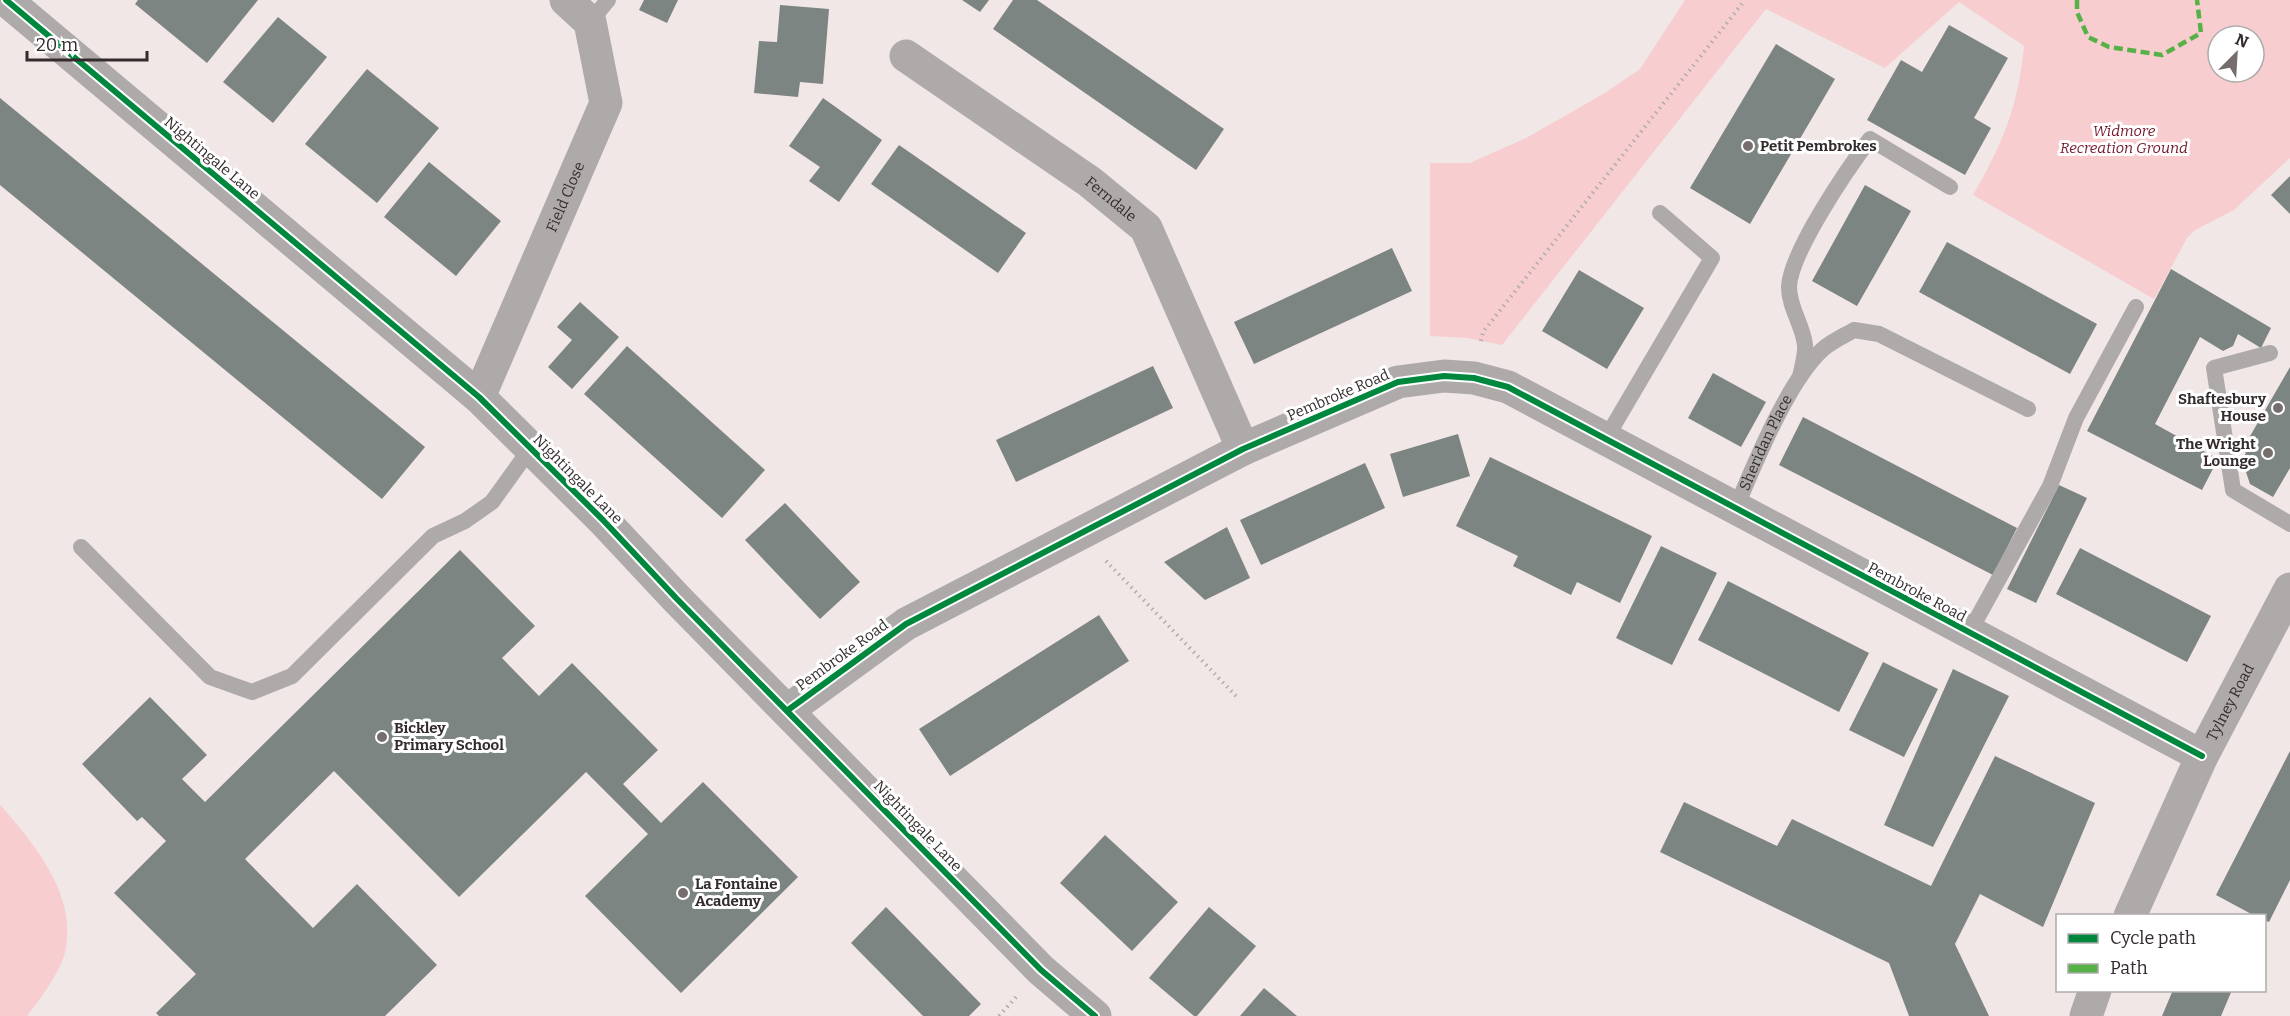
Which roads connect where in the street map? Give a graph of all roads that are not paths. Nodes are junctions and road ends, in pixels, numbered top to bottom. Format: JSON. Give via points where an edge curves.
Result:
{"nodes":[{"id":1,"x":6,"y":0,"type":"edge"},
{"id":2,"x":566,"y":0,"type":"edge"},
{"id":3,"x":599,"y":11,"type":"edge"},
{"id":4,"x":906,"y":56,"type":"dead end"},
{"id":5,"x":1950,"y":187,"type":"dead end"},
{"id":6,"x":1660,"y":213,"type":"dead end"},
{"id":7,"x":2136,"y":307,"type":"dead end"},
{"id":8,"x":2270,"y":352,"type":"dead end"},
{"id":9,"x":1800,"y":377,"type":"junction"},
{"id":10,"x":479,"y":397,"type":"junction"},
{"id":11,"x":2028,"y":409,"type":"dead end"},
{"id":12,"x":1605,"y":440,"type":"junction"},
{"id":13,"x":530,"y":449,"type":"junction"},
{"id":14,"x":1243,"y":449,"type":"junction"},
{"id":15,"x":1735,"y":510,"type":"junction"},
{"id":16,"x":2290,"y":524,"type":"edge"},
{"id":17,"x":81,"y":547,"type":"dead end"},
{"id":18,"x":2290,"y":589,"type":"edge"},
{"id":19,"x":1969,"y":633,"type":"junction"},
{"id":20,"x":788,"y":710,"type":"junction"},
{"id":21,"x":2202,"y":756,"type":"junction"},
{"id":22,"x":2130,"y":914,"type":"edge"},
{"id":23,"x":2095,"y":992,"type":"edge"},
{"id":24,"x":1095,"y":1016,"type":"edge"},
{"id":25,"x":2086,"y":1016,"type":"edge"}],
"edges":[{"from":1,"to":10,"type":"street","name":"Nightingale Lane"},
{"from":2,"to":3,"type":"street","name":"Field Close"},
{"from":3,"to":10,"type":"street","name":"Field Close","via":[[606,103]]},
{"from":4,"to":14,"type":"street","name":"Ferndale","via":[[1090,182],[1146,228]]},
{"from":5,"to":9,"type":"lane","via":[[1870,139],[1798,256],[1789,286],[1792,309],[1805,344]]},
{"from":6,"to":12,"type":"lane","via":[[1712,258]]},
{"from":7,"to":19,"type":"lane","via":[[2076,418],[2050,486]]},
{"from":8,"to":16,"type":"lane","via":[[2214,368],[2233,490]]},
{"from":9,"to":11,"type":"lane","via":[[1822,350],[1854,330],[1879,334]]},
{"from":9,"to":15,"type":"lane","name":"Sheridan Place","via":[[1760,450]]},
{"from":10,"to":13,"type":"street","name":"Nightingale Lane"},
{"from":12,"to":14,"type":"street","name":"Pembroke Road","via":[[1508,387],[1474,378],[1444,376],[1398,382]]},
{"from":12,"to":15,"type":"street","name":"Pembroke Road"},
{"from":13,"to":17,"type":"lane","via":[[492,502],[433,536],[292,676],[252,692],[210,677]]},
{"from":13,"to":20,"type":"street","name":"Nightingale Lane"},
{"from":14,"to":20,"type":"street","name":"Pembroke Road","via":[[906,624]]},
{"from":15,"to":19,"type":"street","name":"Pembroke Road"},
{"from":18,"to":21,"type":"street","name":"Tylney Road"},
{"from":19,"to":21,"type":"street","name":"Pembroke Road"},
{"from":20,"to":24,"type":"street","name":"Nightingale Lane","via":[[1041,970]]},
{"from":21,"to":22,"type":"street","name":"Tylney Road"},
{"from":23,"to":25,"type":"street"}]}
